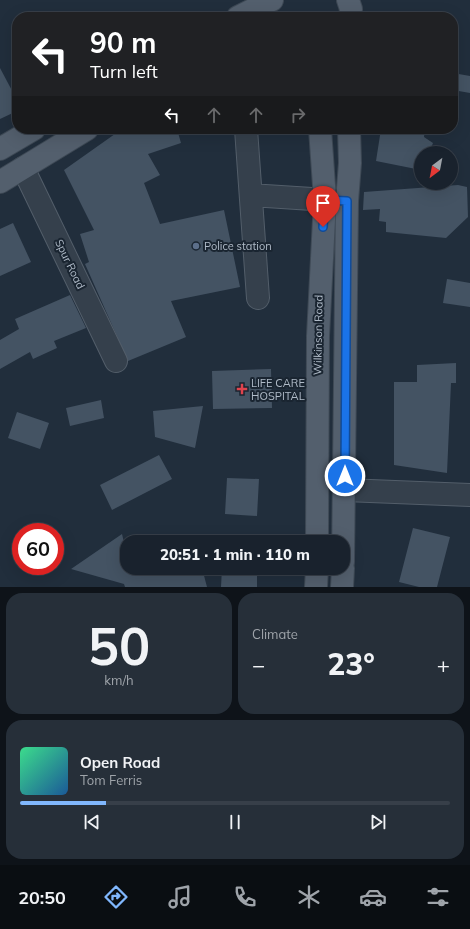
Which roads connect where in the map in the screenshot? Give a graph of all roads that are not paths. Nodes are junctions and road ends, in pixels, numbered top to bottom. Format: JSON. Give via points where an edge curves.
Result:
{"nodes":[{"id":1,"x":272,"y":0,"type":"edge"},
{"id":2,"x":248,"y":12,"type":"edge"},
{"id":3,"x":271,"y":12,"type":"edge"},
{"id":4,"x":26,"y":134,"type":"edge"},
{"id":5,"x":79,"y":134,"type":"edge"},
{"id":6,"x":246,"y":134,"type":"edge"},
{"id":7,"x":320,"y":134,"type":"edge"},
{"id":8,"x":349,"y":134,"type":"edge"},
{"id":9,"x":0,"y":149,"type":"edge"},
{"id":10,"x":23,"y":168,"type":"junction"},
{"id":11,"x":0,"y":182,"type":"edge"},
{"id":12,"x":251,"y":195,"type":"junction"},
{"id":13,"x":325,"y":200,"type":"junction"},
{"id":14,"x":347,"y":201,"type":"junction"},
{"id":15,"x":258,"y":298,"type":"dead end"},
{"id":16,"x":116,"y":361,"type":"dead end"},
{"id":17,"x":345,"y":490,"type":"junction"},
{"id":18,"x":470,"y":495,"type":"edge"},
{"id":19,"x":317,"y":535,"type":"edge"},
{"id":20,"x":344,"y":535,"type":"edge"},
{"id":21,"x":316,"y":575,"type":"edge"},
{"id":22,"x":343,"y":575,"type":"edge"},
{"id":23,"x":316,"y":587,"type":"edge"},
{"id":24,"x":342,"y":587,"type":"edge"}],
"edges":[{"from":1,"to":2,"type":"main road"},
{"from":1,"to":3,"type":"main road"},
{"from":4,"to":9,"type":"main road"},
{"from":5,"to":10,"type":"main road"},
{"from":6,"to":12,"type":"street"},
{"from":7,"to":13,"type":"main road","name":"Wilkinson Road"},
{"from":8,"to":14,"type":"main road"},
{"from":10,"to":11,"type":"main road"},
{"from":10,"to":16,"type":"street","name":"Spur Road"},
{"from":12,"to":13,"type":"street"},
{"from":12,"to":15,"type":"street"},
{"from":13,"to":14,"type":"street"},
{"from":13,"to":19,"type":"main road","name":"Wilkinson Road","via":[[318,336]]},
{"from":14,"to":17,"type":"main road"},
{"from":17,"to":18,"type":"street"},
{"from":17,"to":20,"type":"main road"},
{"from":21,"to":23,"type":"main road"},
{"from":22,"to":24,"type":"main road"}]}
